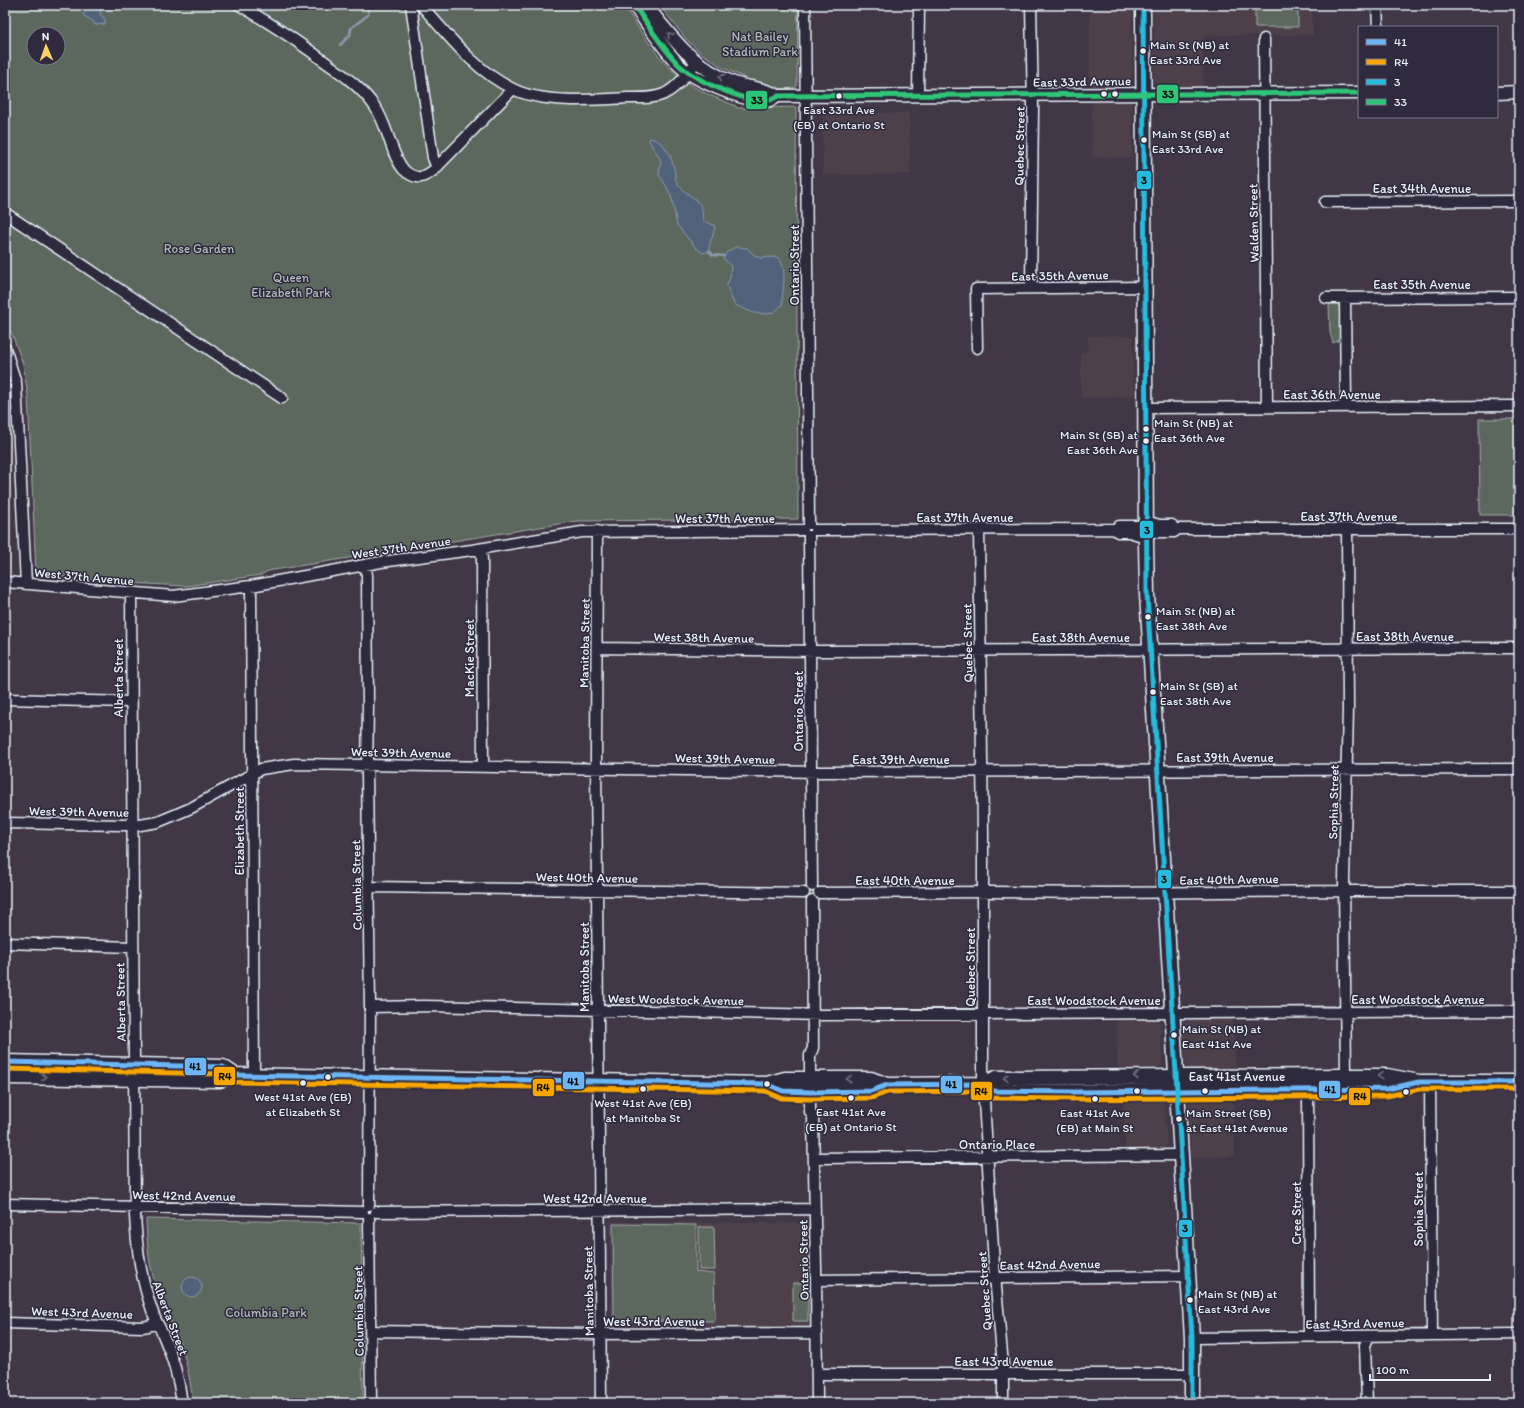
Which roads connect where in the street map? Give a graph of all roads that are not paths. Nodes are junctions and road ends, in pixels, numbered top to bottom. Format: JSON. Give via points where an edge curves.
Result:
{"nodes":[{"id":1,"x":239,"y":5,"type":"edge"},
{"id":2,"x":412,"y":5,"type":"edge"},
{"id":3,"x":421,"y":5,"type":"edge"},
{"id":4,"x":634,"y":5,"type":"edge"},
{"id":5,"x":646,"y":5,"type":"edge"},
{"id":6,"x":805,"y":5,"type":"edge"},
{"id":7,"x":919,"y":5,"type":"edge"},
{"id":8,"x":1031,"y":5,"type":"edge"},
{"id":9,"x":1144,"y":5,"type":"edge"},
{"id":10,"x":1377,"y":5,"type":"edge"},
{"id":11,"x":1378,"y":26,"type":"edge"},
{"id":12,"x":1264,"y":38,"type":"dead end"},
{"id":13,"x":696,"y":62,"type":"junction"},
{"id":14,"x":688,"y":72,"type":"junction"},
{"id":15,"x":513,"y":89,"type":"junction"},
{"id":16,"x":1498,"y":92,"type":"edge"},
{"id":17,"x":1519,"y":92,"type":"edge"},
{"id":18,"x":1358,"y":93,"type":"edge"},
{"id":19,"x":1145,"y":94,"type":"junction"},
{"id":20,"x":1264,"y":94,"type":"junction"},
{"id":21,"x":1032,"y":95,"type":"junction"},
{"id":22,"x":778,"y":96,"type":"junction"},
{"id":23,"x":806,"y":96,"type":"junction"},
{"id":24,"x":918,"y":96,"type":"junction"},
{"id":25,"x":437,"y":168,"type":"junction"},
{"id":26,"x":1519,"y":201,"type":"edge"},
{"id":27,"x":1325,"y":202,"type":"dead end"},
{"id":28,"x":5,"y":213,"type":"edge"},
{"id":29,"x":1144,"y":287,"type":"junction"},
{"id":30,"x":1031,"y":288,"type":"junction"},
{"id":31,"x":1519,"y":297,"type":"edge"},
{"id":32,"x":1326,"y":298,"type":"dead end"},
{"id":33,"x":1345,"y":298,"type":"junction"},
{"id":34,"x":5,"y":348,"type":"edge"},
{"id":35,"x":977,"y":348,"type":"dead end"},
{"id":36,"x":282,"y":398,"type":"dead end"},
{"id":37,"x":1519,"y":406,"type":"edge"},
{"id":38,"x":1267,"y":407,"type":"junction"},
{"id":39,"x":1346,"y":407,"type":"junction"},
{"id":40,"x":1145,"y":408,"type":"junction"},
{"id":41,"x":979,"y":529,"type":"junction"},
{"id":42,"x":1146,"y":529,"type":"junction"},
{"id":43,"x":1347,"y":529,"type":"junction"},
{"id":44,"x":1519,"y":529,"type":"edge"},
{"id":45,"x":809,"y":530,"type":"junction"},
{"id":46,"x":597,"y":531,"type":"junction"},
{"id":47,"x":481,"y":549,"type":"junction"},
{"id":48,"x":365,"y":565,"type":"junction"},
{"id":49,"x":5,"y":582,"type":"edge"},
{"id":50,"x":26,"y":584,"type":"junction"},
{"id":51,"x":251,"y":586,"type":"junction"},
{"id":52,"x":131,"y":593,"type":"junction"},
{"id":53,"x":598,"y":648,"type":"junction"},
{"id":54,"x":1519,"y":648,"type":"edge"},
{"id":55,"x":1348,"y":649,"type":"junction"},
{"id":56,"x":980,"y":650,"type":"junction"},
{"id":57,"x":1151,"y":650,"type":"junction"},
{"id":58,"x":810,"y":651,"type":"junction"},
{"id":59,"x":5,"y":699,"type":"edge"},
{"id":60,"x":131,"y":702,"type":"junction"},
{"id":61,"x":367,"y":764,"type":"junction"},
{"id":62,"x":483,"y":766,"type":"junction"},
{"id":63,"x":596,"y":768,"type":"junction"},
{"id":64,"x":1347,"y":769,"type":"junction"},
{"id":65,"x":1519,"y":769,"type":"edge"},
{"id":66,"x":1158,"y":770,"type":"junction"},
{"id":67,"x":811,"y":772,"type":"junction"},
{"id":68,"x":982,"y":772,"type":"junction"},
{"id":69,"x":252,"y":773,"type":"junction"},
{"id":70,"x":5,"y":823,"type":"edge"},
{"id":71,"x":131,"y":825,"type":"junction"},
{"id":72,"x":812,"y":886,"type":"junction"},
{"id":73,"x":369,"y":887,"type":"junction"},
{"id":74,"x":597,"y":890,"type":"junction"},
{"id":75,"x":1344,"y":891,"type":"junction"},
{"id":76,"x":1519,"y":891,"type":"edge"},
{"id":77,"x":983,"y":892,"type":"junction"},
{"id":78,"x":1165,"y":892,"type":"junction"},
{"id":79,"x":819,"y":893,"type":"junction"},
{"id":80,"x":808,"y":897,"type":"junction"},
{"id":81,"x":5,"y":943,"type":"edge"},
{"id":82,"x":132,"y":947,"type":"junction"},
{"id":83,"x":370,"y":1007,"type":"junction"},
{"id":84,"x":597,"y":1010,"type":"junction"},
{"id":85,"x":1345,"y":1012,"type":"junction"},
{"id":86,"x":1519,"y":1012,"type":"edge"},
{"id":87,"x":983,"y":1013,"type":"junction"},
{"id":88,"x":1172,"y":1013,"type":"junction"},
{"id":89,"x":813,"y":1015,"type":"junction"},
{"id":90,"x":5,"y":1062,"type":"edge"},
{"id":91,"x":133,"y":1064,"type":"junction"},
{"id":92,"x":235,"y":1074,"type":"junction"},
{"id":93,"x":254,"y":1075,"type":"junction"},
{"id":94,"x":5,"y":1076,"type":"edge"},
{"id":95,"x":1175,"y":1076,"type":"junction"},
{"id":96,"x":1346,"y":1076,"type":"junction"},
{"id":97,"x":369,"y":1078,"type":"junction"},
{"id":98,"x":134,"y":1079,"type":"junction"},
{"id":99,"x":598,"y":1082,"type":"junction"},
{"id":100,"x":1425,"y":1082,"type":"junction"},
{"id":101,"x":1519,"y":1082,"type":"edge"},
{"id":102,"x":983,"y":1084,"type":"junction"},
{"id":103,"x":814,"y":1085,"type":"junction"},
{"id":104,"x":1308,"y":1090,"type":"junction"},
{"id":105,"x":1176,"y":1091,"type":"junction"},
{"id":106,"x":1180,"y":1155,"type":"junction"},
{"id":107,"x":814,"y":1158,"type":"junction"},
{"id":108,"x":988,"y":1158,"type":"junction"},
{"id":109,"x":5,"y":1204,"type":"edge"},
{"id":110,"x":135,"y":1206,"type":"junction"},
{"id":111,"x":815,"y":1209,"type":"junction"},
{"id":112,"x":600,"y":1211,"type":"junction"},
{"id":113,"x":369,"y":1212,"type":"junction"},
{"id":114,"x":1188,"y":1276,"type":"junction"},
{"id":115,"x":995,"y":1278,"type":"junction"},
{"id":116,"x":816,"y":1280,"type":"junction"},
{"id":117,"x":5,"y":1323,"type":"edge"},
{"id":118,"x":158,"y":1323,"type":"junction"},
{"id":119,"x":371,"y":1331,"type":"junction"},
{"id":120,"x":817,"y":1333,"type":"junction"},
{"id":121,"x":601,"y":1334,"type":"junction"},
{"id":122,"x":1519,"y":1334,"type":"edge"},
{"id":123,"x":1432,"y":1335,"type":"junction"},
{"id":124,"x":1309,"y":1336,"type":"junction"},
{"id":125,"x":1370,"y":1336,"type":"junction"},
{"id":126,"x":1192,"y":1338,"type":"junction"},
{"id":127,"x":817,"y":1374,"type":"junction"},
{"id":128,"x":1003,"y":1374,"type":"junction"},
{"id":129,"x":1192,"y":1374,"type":"junction"},
{"id":130,"x":182,"y":1403,"type":"edge"},
{"id":131,"x":371,"y":1403,"type":"edge"},
{"id":132,"x":601,"y":1403,"type":"edge"},
{"id":133,"x":817,"y":1403,"type":"edge"},
{"id":134,"x":1003,"y":1403,"type":"edge"},
{"id":135,"x":1192,"y":1403,"type":"edge"},
{"id":136,"x":1367,"y":1403,"type":"edge"}],
"edges":[{"from":1,"to":25,"type":"street","via":[[304,46],[363,92],[378,110],[405,171],[419,177],[426,176]]},
{"from":2,"to":25,"type":"street","via":[[433,158]]},
{"from":3,"to":15,"type":"street","via":[[463,52],[490,75]]},
{"from":4,"to":14,"type":"street","via":[[668,51]]},
{"from":13,"to":5,"type":"street","one_way":true,"via":[[680,47]]},
{"from":6,"to":23,"type":"street","name":"Ontario Street"},
{"from":7,"to":24,"type":"street"},
{"from":8,"to":21,"type":"street","name":"Quebec Street"},
{"from":9,"to":19,"type":"main road"},
{"from":10,"to":11,"type":"street"},
{"from":12,"to":20,"type":"street","name":"Walden Street"},
{"from":13,"to":14,"type":"street"},
{"from":22,"to":13,"type":"street","one_way":true,"via":[[770,91],[748,88],[733,82]]},
{"from":14,"to":15,"type":"street","via":[[671,90],[651,97],[559,99]]},
{"from":14,"to":22,"type":"street","via":[[740,96],[769,100]]},
{"from":15,"to":25,"type":"street"},
{"from":16,"to":17,"type":"street"},
{"from":18,"to":20,"type":"street","name":"East 33rd Avenue"},
{"from":19,"to":20,"type":"street","name":"East 33rd Avenue"},
{"from":19,"to":21,"type":"street","name":"East 33rd Avenue"},
{"from":19,"to":29,"type":"main road"},
{"from":20,"to":38,"type":"street","name":"Walden Street"},
{"from":21,"to":24,"type":"street","name":"East 33rd Avenue"},
{"from":21,"to":30,"type":"street","name":"Quebec Street"},
{"from":22,"to":23,"type":"street","name":"East 33rd Avenue"},
{"from":23,"to":24,"type":"street","name":"East 33rd Avenue"},
{"from":23,"to":45,"type":"street","name":"Ontario Street"},
{"from":26,"to":27,"type":"street","name":"East 34th Avenue"},
{"from":28,"to":36,"type":"street"},
{"from":29,"to":30,"type":"street","name":"East 35th Avenue"},
{"from":29,"to":40,"type":"main road"},
{"from":30,"to":35,"type":"street","name":"East 35th Avenue","via":[[976,289]]},
{"from":31,"to":33,"type":"street","name":"East 35th Avenue"},
{"from":32,"to":33,"type":"street","name":"East 35th Avenue"},
{"from":33,"to":39,"type":"street"},
{"from":34,"to":50,"type":"street","via":[[16,383]]},
{"from":37,"to":39,"type":"street","name":"East 36th Avenue"},
{"from":38,"to":39,"type":"street","name":"East 36th Avenue"},
{"from":38,"to":40,"type":"street","name":"East 36th Avenue"},
{"from":40,"to":42,"type":"main road"},
{"from":41,"to":42,"type":"street","name":"East 37th Avenue","via":[[1114,529],[1118,526]]},
{"from":41,"to":45,"type":"street","name":"East 37th Avenue"},
{"from":41,"to":56,"type":"street","name":"Quebec Street"},
{"from":42,"to":43,"type":"street","name":"East 37th Avenue","via":[[1174,532],[1178,529]]},
{"from":42,"to":57,"type":"main road"},
{"from":43,"to":44,"type":"street","name":"East 37th Avenue"},
{"from":43,"to":55,"type":"street","name":"Sophia Street"},
{"from":45,"to":46,"type":"street","name":"West 37th Avenue"},
{"from":45,"to":58,"type":"street","name":"Ontario Street"},
{"from":46,"to":47,"type":"street","name":"West 37th Avenue"},
{"from":46,"to":53,"type":"street","name":"Manitoba Street"},
{"from":47,"to":48,"type":"street","name":"West 37th Avenue"},
{"from":47,"to":62,"type":"street","name":"MacKie Street"},
{"from":48,"to":51,"type":"street","name":"West 37th Avenue"},
{"from":48,"to":61,"type":"street","name":"Columbia Street"},
{"from":49,"to":50,"type":"street","name":"West 37th Avenue"},
{"from":50,"to":52,"type":"street","name":"West 37th Avenue"},
{"from":51,"to":52,"type":"street","name":"West 37th Avenue","via":[[191,595]]},
{"from":51,"to":69,"type":"street","name":"Elizabeth Street"},
{"from":52,"to":60,"type":"street","name":"Alberta Street"},
{"from":53,"to":58,"type":"street","name":"West 38th Avenue"},
{"from":53,"to":63,"type":"street","name":"Manitoba Street"},
{"from":54,"to":55,"type":"street","name":"East 38th Avenue"},
{"from":55,"to":57,"type":"street","name":"East 38th Avenue"},
{"from":55,"to":64,"type":"street","name":"Sophia Street"},
{"from":56,"to":57,"type":"street","name":"East 38th Avenue"},
{"from":56,"to":58,"type":"street","name":"East 38th Avenue"},
{"from":56,"to":68,"type":"street","name":"Quebec Street"},
{"from":57,"to":66,"type":"main road"},
{"from":58,"to":67,"type":"street","name":"Ontario Street"},
{"from":59,"to":60,"type":"street"},
{"from":60,"to":71,"type":"street","name":"Alberta Street"},
{"from":61,"to":62,"type":"street","name":"West 39th Avenue"},
{"from":61,"to":69,"type":"street","name":"West 39th Avenue","via":[[294,764],[261,769]]},
{"from":61,"to":73,"type":"street","name":"Columbia Street"},
{"from":62,"to":63,"type":"street","name":"West 39th Avenue"},
{"from":63,"to":67,"type":"street","name":"West 39th Avenue"},
{"from":63,"to":74,"type":"street","name":"Manitoba Street"},
{"from":64,"to":65,"type":"street","name":"East 39th Avenue"},
{"from":64,"to":66,"type":"street","name":"East 39th Avenue"},
{"from":64,"to":75,"type":"street","name":"Sophia Street"},
{"from":66,"to":68,"type":"street","name":"East 39th Avenue"},
{"from":66,"to":78,"type":"main road"},
{"from":67,"to":68,"type":"street","name":"East 39th Avenue"},
{"from":67,"to":72,"type":"street","name":"Ontario Street"},
{"from":68,"to":77,"type":"street","name":"Quebec Street"},
{"from":69,"to":71,"type":"street","name":"West 39th Avenue","via":[[191,808],[158,822]]},
{"from":69,"to":93,"type":"street","name":"Elizabeth Street"},
{"from":70,"to":71,"type":"street","name":"West 39th Avenue"},
{"from":71,"to":82,"type":"street","name":"Alberta Street"},
{"from":72,"to":79,"type":"street","via":[[818,888]]},
{"from":72,"to":80,"type":"street","via":[[806,888]]},
{"from":73,"to":74,"type":"street","name":"West 40th Avenue"},
{"from":73,"to":83,"type":"street","name":"Columbia Street"},
{"from":74,"to":80,"type":"street","name":"West 40th Avenue"},
{"from":74,"to":84,"type":"street","name":"Manitoba Street"},
{"from":75,"to":76,"type":"street","name":"East 40th Avenue"},
{"from":75,"to":78,"type":"street","name":"East 40th Avenue"},
{"from":75,"to":85,"type":"street","name":"Sophia Street"},
{"from":77,"to":78,"type":"street","name":"East 40th Avenue"},
{"from":77,"to":79,"type":"street","name":"East 40th Avenue"},
{"from":77,"to":87,"type":"street","name":"Quebec Street"},
{"from":78,"to":88,"type":"main road"},
{"from":79,"to":80,"type":"street","via":[[817,898]]},
{"from":80,"to":89,"type":"street","name":"Ontario Street"},
{"from":81,"to":82,"type":"street"},
{"from":82,"to":91,"type":"street","name":"Alberta Street"},
{"from":83,"to":84,"type":"street","name":"West Woodstock Avenue"},
{"from":83,"to":97,"type":"street","name":"Columbia Street"},
{"from":84,"to":89,"type":"street","name":"West Woodstock Avenue"},
{"from":84,"to":99,"type":"street","name":"Manitoba Street"},
{"from":85,"to":86,"type":"street","name":"East Woodstock Avenue"},
{"from":85,"to":88,"type":"street","name":"East Woodstock Avenue"},
{"from":85,"to":96,"type":"street","name":"Sophia Street"},
{"from":87,"to":88,"type":"street","name":"East Woodstock Avenue"},
{"from":87,"to":89,"type":"street","name":"East Woodstock Avenue"},
{"from":87,"to":102,"type":"street","name":"Quebec Street"},
{"from":88,"to":95,"type":"main road"},
{"from":89,"to":103,"type":"street","name":"Ontario Street","via":[[814,1048],[810,1055]]},
{"from":90,"to":91,"type":"main road"},
{"from":91,"to":92,"type":"main road","via":[[223,1067]]},
{"from":91,"to":98,"type":"street","name":"Alberta Street"},
{"from":92,"to":93,"type":"main road","name":"East 41st Avenue"},
{"from":92,"to":98,"type":"main road","via":[[220,1080]]},
{"from":93,"to":97,"type":"main road","name":"East 41st Avenue"},
{"from":94,"to":98,"type":"main road","one_way":true},
{"from":95,"to":96,"type":"main road","name":"East 41st Avenue"},
{"from":95,"to":102,"type":"main road","name":"East 41st Avenue","one_way":true,"via":[[996,1078]]},
{"from":95,"to":105,"type":"main road"},
{"from":100,"to":96,"type":"main road","name":"East 41st Avenue","one_way":true,"via":[[1387,1076]]},
{"from":97,"to":99,"type":"main road","name":"East 41st Avenue"},
{"from":97,"to":113,"type":"street","name":"Columbia Street"},
{"from":98,"to":110,"type":"street","name":"Alberta Street"},
{"from":99,"to":103,"type":"main road","name":"East 41st Avenue","via":[[767,1084],[785,1079]]},
{"from":99,"to":112,"type":"street","name":"Manitoba Street"},
{"from":100,"to":101,"type":"main road","name":"East 41st Avenue"},
{"from":100,"to":104,"type":"main road","name":"East 41st Avenue","via":[[1387,1089]]},
{"from":100,"to":123,"type":"street","name":"Sophia Street"},
{"from":102,"to":103,"type":"main road","name":"East 41st Avenue","via":[[887,1085],[871,1091]]},
{"from":102,"to":105,"type":"main road","name":"East 41st Avenue","via":[[994,1091]]},
{"from":102,"to":108,"type":"street","name":"Quebec Street"},
{"from":103,"to":107,"type":"street","name":"Ontario Street","via":[[810,1112],[813,1118]]},
{"from":104,"to":105,"type":"main road","name":"East 41st Avenue"},
{"from":104,"to":124,"type":"street","name":"Cree Street"},
{"from":105,"to":106,"type":"main road"},
{"from":106,"to":108,"type":"street","name":"Ontario Place"},
{"from":106,"to":114,"type":"main road"},
{"from":107,"to":108,"type":"street","name":"Ontario Place"},
{"from":107,"to":111,"type":"street","name":"Ontario Street"},
{"from":108,"to":115,"type":"street","name":"Quebec Street"},
{"from":109,"to":110,"type":"street","name":"West 42nd Avenue"},
{"from":110,"to":113,"type":"street","name":"West 42nd Avenue"},
{"from":110,"to":118,"type":"street","name":"Alberta Street","via":[[140,1269]]},
{"from":111,"to":112,"type":"street","name":"West 42nd Avenue"},
{"from":111,"to":116,"type":"street","name":"Ontario Street"},
{"from":112,"to":113,"type":"street","name":"West 42nd Avenue"},
{"from":112,"to":121,"type":"street","name":"Manitoba Street"},
{"from":113,"to":119,"type":"street","name":"Columbia Street"},
{"from":114,"to":115,"type":"street","name":"East 42nd Avenue"},
{"from":114,"to":126,"type":"main road"},
{"from":115,"to":116,"type":"street","name":"East 42nd Avenue"},
{"from":115,"to":128,"type":"street","name":"Quebec Street"},
{"from":116,"to":120,"type":"street","name":"Ontario Street"},
{"from":117,"to":118,"type":"street","name":"West 43rd Avenue","via":[[142,1327]]},
{"from":118,"to":130,"type":"street","name":"Alberta Street","via":[[175,1365]]},
{"from":119,"to":121,"type":"street","name":"West 43rd Avenue"},
{"from":119,"to":131,"type":"street","name":"Columbia Street"},
{"from":120,"to":121,"type":"street","name":"West 43rd Avenue"},
{"from":120,"to":127,"type":"street","name":"Ontario Street"},
{"from":121,"to":132,"type":"street","name":"Manitoba Street"},
{"from":122,"to":123,"type":"street","name":"East 43rd Avenue"},
{"from":123,"to":125,"type":"street","name":"East 43rd Avenue"},
{"from":124,"to":125,"type":"street","name":"East 43rd Avenue"},
{"from":124,"to":126,"type":"street","name":"East 43rd Avenue"},
{"from":125,"to":136,"type":"street","via":[[1365,1345]]},
{"from":126,"to":129,"type":"main road"},
{"from":127,"to":128,"type":"street","name":"East 43rd Avenue"},
{"from":127,"to":133,"type":"street","name":"Ontario Street"},
{"from":128,"to":129,"type":"street","name":"East 43rd Avenue"},
{"from":128,"to":134,"type":"street","name":"Quebec Street"},
{"from":129,"to":135,"type":"main road"}]}
